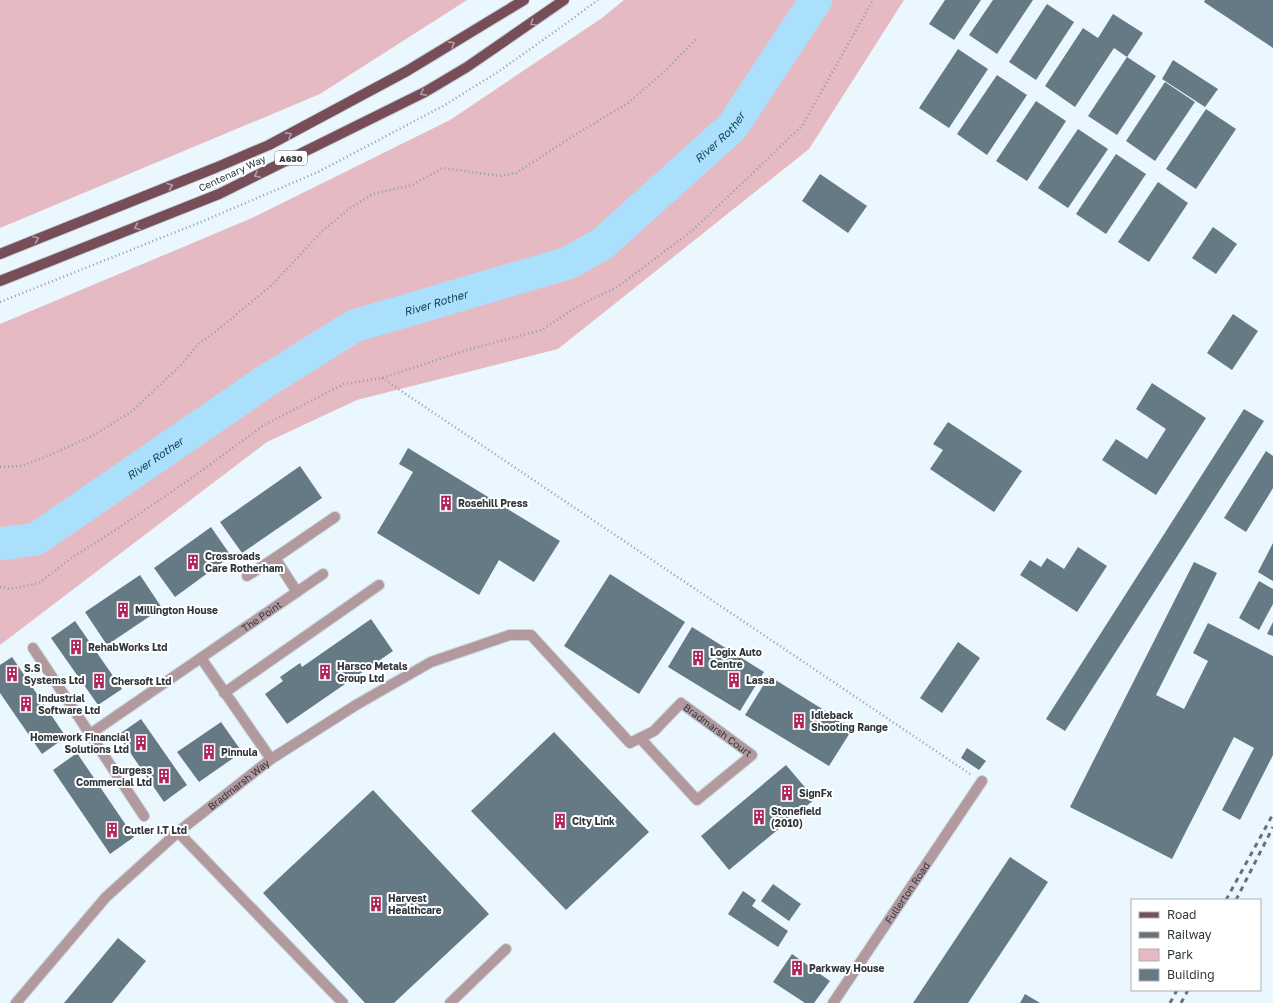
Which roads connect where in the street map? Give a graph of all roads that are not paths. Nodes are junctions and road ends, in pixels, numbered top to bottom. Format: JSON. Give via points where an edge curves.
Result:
{"nodes":[{"id":1,"x":524,"y":0,"type":"edge"},
{"id":2,"x":564,"y":0,"type":"edge"},
{"id":3,"x":0,"y":254,"type":"edge"},
{"id":4,"x":0,"y":281,"type":"edge"},
{"id":5,"x":335,"y":517,"type":"dead end"},
{"id":6,"x":274,"y":558,"type":"junction"},
{"id":7,"x":323,"y":574,"type":"dead end"},
{"id":8,"x":247,"y":576,"type":"dead end"},
{"id":9,"x":379,"y":585,"type":"dead end"},
{"id":10,"x":297,"y":592,"type":"junction"},
{"id":11,"x":33,"y":648,"type":"dead end"},
{"id":12,"x":201,"y":658,"type":"junction"},
{"id":13,"x":224,"y":693,"type":"junction"},
{"id":14,"x":90,"y":734,"type":"junction"},
{"id":15,"x":640,"y":738,"type":"junction"},
{"id":16,"x":271,"y":759,"type":"junction"},
{"id":17,"x":982,"y":781,"type":"road end"},
{"id":18,"x":144,"y":816,"type":"dead end"},
{"id":19,"x":178,"y":832,"type":"junction"},
{"id":20,"x":506,"y":949,"type":"dead end"},
{"id":21,"x":16,"y":1003,"type":"edge"},
{"id":22,"x":343,"y":1003,"type":"edge"},
{"id":23,"x":450,"y":1003,"type":"edge"},
{"id":24,"x":833,"y":1003,"type":"edge"}],
"edges":[{"from":3,"to":1,"type":"main road","name":"Centenary Way","number":"A630","one_way":true,"via":[[269,145],[407,71]]},
{"from":2,"to":4,"type":"main road","name":"Centenary Way","number":"A630","one_way":true,"via":[[467,67],[411,99],[219,194]]},
{"from":5,"to":6,"type":"street"},
{"from":6,"to":8,"type":"street"},
{"from":6,"to":10,"type":"street"},
{"from":7,"to":10,"type":"street","name":"The Point"},
{"from":9,"to":13,"type":"street"},
{"from":10,"to":12,"type":"street","name":"The Point"},
{"from":11,"to":14,"type":"street"},
{"from":12,"to":13,"type":"street"},
{"from":12,"to":14,"type":"street","name":"The Point"},
{"from":13,"to":16,"type":"street"},
{"from":14,"to":18,"type":"street"},
{"from":15,"to":15,"type":"street","name":"Bradmarsh Court","via":[[654,731],[681,703],[752,755],[697,800]]},
{"from":15,"to":16,"type":"street","name":"Bradmarsh Way","via":[[630,743],[531,636],[510,635],[431,662],[356,705]]},
{"from":16,"to":19,"type":"street","name":"Bradmarsh Way"},
{"from":17,"to":24,"type":"street","name":"Fullerton Road"},
{"from":19,"to":21,"type":"street","name":"Bradmarsh Way","via":[[106,896]]},
{"from":19,"to":22,"type":"street"},
{"from":20,"to":23,"type":"street"}]}
